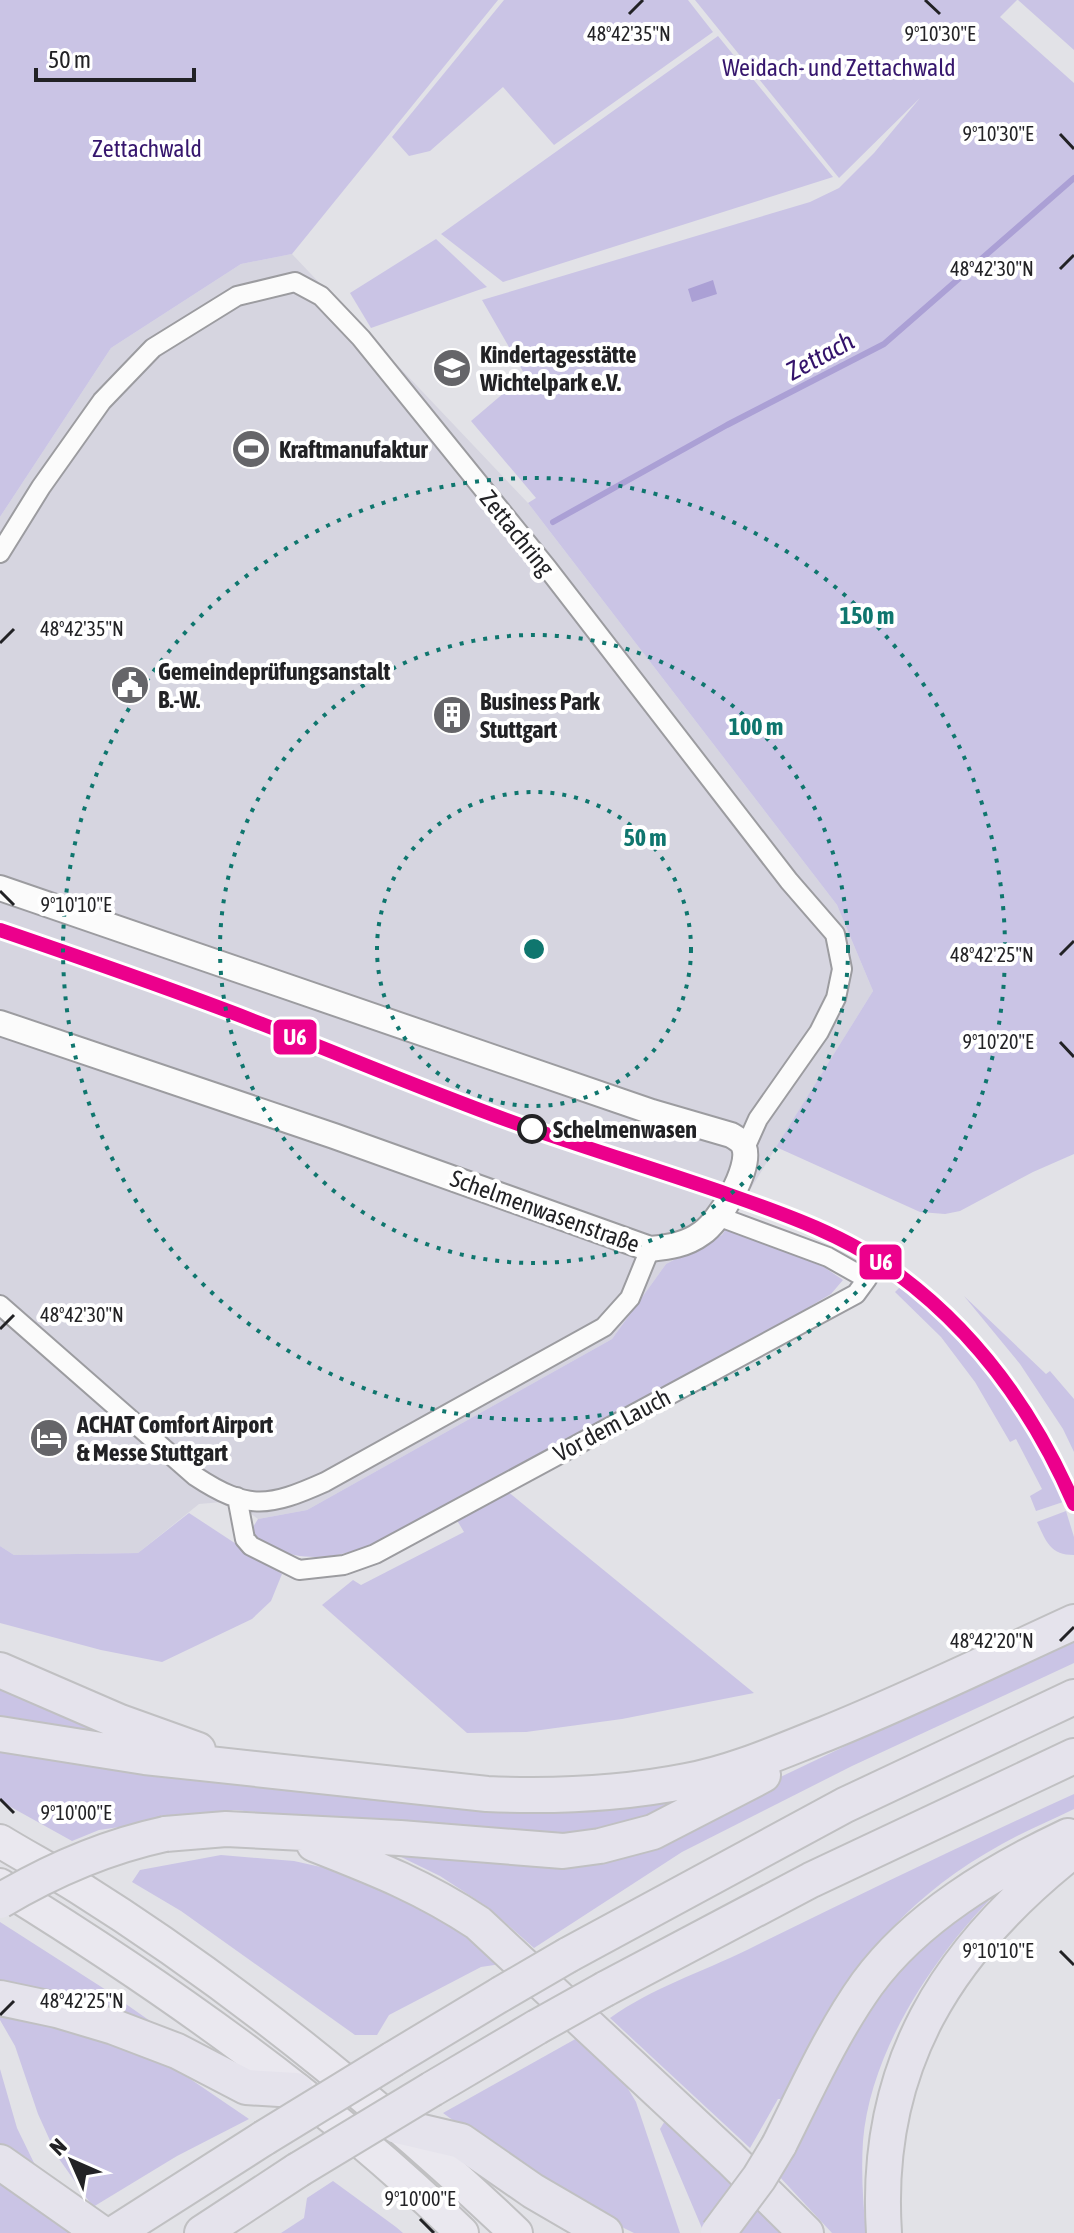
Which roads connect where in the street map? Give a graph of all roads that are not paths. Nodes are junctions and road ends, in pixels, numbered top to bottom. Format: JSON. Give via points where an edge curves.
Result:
{"nodes":[{"id":1,"x":0,"y":553,"type":"edge"},
{"id":2,"x":0,"y":888,"type":"edge"},
{"id":3,"x":0,"y":1023,"type":"edge"},
{"id":4,"x":745,"y":1148,"type":"junction"},
{"id":5,"x":720,"y":1217,"type":"junction"},
{"id":6,"x":650,"y":1249,"type":"junction"},
{"id":7,"x":0,"y":1305,"type":"edge"},
{"id":8,"x":237,"y":1497,"type":"junction"},
{"id":9,"x":1074,"y":1622,"type":"edge"},
{"id":10,"x":0,"y":1670,"type":"edge"},
{"id":11,"x":1074,"y":1697,"type":"edge"},
{"id":12,"x":887,"y":1709,"type":"junction"},
{"id":13,"x":0,"y":1734,"type":"edge"},
{"id":14,"x":1074,"y":1756,"type":"edge"},
{"id":15,"x":235,"y":1766,"type":"junction"},
{"id":16,"x":288,"y":1833,"type":"junction"},
{"id":17,"x":1074,"y":1833,"type":"edge"},
{"id":18,"x":0,"y":1841,"type":"edge"},
{"id":19,"x":1074,"y":1850,"type":"edge"},
{"id":20,"x":0,"y":1885,"type":"edge"},
{"id":21,"x":0,"y":1901,"type":"edge"},
{"id":22,"x":0,"y":1998,"type":"edge"},
{"id":23,"x":296,"y":2090,"type":"junction"},
{"id":24,"x":397,"y":2126,"type":"junction"},
{"id":25,"x":0,"y":2162,"type":"edge"},
{"id":26,"x":115,"y":2230,"type":"edge"},
{"id":27,"x":202,"y":2233,"type":"edge"},
{"id":28,"x":462,"y":2233,"type":"edge"},
{"id":29,"x":516,"y":2233,"type":"edge"},
{"id":30,"x":605,"y":2233,"type":"edge"},
{"id":31,"x":718,"y":2233,"type":"edge"},
{"id":32,"x":806,"y":2233,"type":"edge"},
{"id":33,"x":884,"y":2233,"type":"edge"}],
"edges":[{"from":1,"to":4,"type":"street","name":"Zettachring","via":[[102,401],[153,348],[237,296],[295,282],[321,296],[548,569],[835,934],[842,969],[836,998]]},
{"from":2,"to":4,"type":"street","via":[[731,1135]]},
{"from":3,"to":6,"type":"street","name":"Schelmenwasenstraße"},
{"from":4,"to":5,"type":"street","name":"Schelmenwasenstraße","via":[[741,1173]]},
{"from":5,"to":6,"type":"street","name":"Schelmenwasenstraße","via":[[688,1242]]},
{"from":5,"to":8,"type":"street","name":"Vor dem Lauch","via":[[828,1257],[867,1279],[856,1294],[389,1546],[344,1565],[299,1570],[260,1552],[245,1539]]},
{"from":6,"to":8,"type":"street","via":[[630,1298],[604,1327],[325,1482],[286,1500],[262,1503]]},
{"from":7,"to":8,"type":"street","via":[[195,1476]]},
{"from":9,"to":12,"type":"highway"},
{"from":10,"to":15,"type":"highway"},
{"from":11,"to":26,"type":"highway","bridge":true,"via":[[713,1874],[501,1994]]},
{"from":12,"to":15,"type":"highway","via":[[744,1767],[688,1781],[576,1795],[487,1794]]},
{"from":12,"to":16,"type":"highway","via":[[675,1822],[600,1846],[552,1850]]},
{"from":13,"to":15,"type":"highway"},
{"from":14,"to":27,"type":"highway","bridge":true,"via":[[798,1887],[605,1989],[298,2170]]},
{"from":16,"to":21,"type":"highway","bridge":true,"via":[[226,1829],[127,1842],[38,1878]]},
{"from":16,"to":32,"type":"highway","via":[[389,1872],[478,1923]]},
{"from":17,"to":31,"type":"highway","bridge":true,"via":[[976,1887],[894,1952],[848,2014],[779,2145]]},
{"from":18,"to":24,"type":"highway","via":[[212,1979]]},
{"from":19,"to":33,"type":"highway","via":[[977,1940],[930,2010],[895,2094],[886,2140]]},
{"from":20,"to":23,"type":"highway","via":[[166,1993]]},
{"from":22,"to":23,"type":"highway","via":[[114,2027],[177,2051],[246,2087]]},
{"from":23,"to":28,"type":"highway"},
{"from":24,"to":29,"type":"highway"},
{"from":24,"to":30,"type":"highway","via":[[461,2141]]},
{"from":25,"to":26,"type":"highway"}]}
